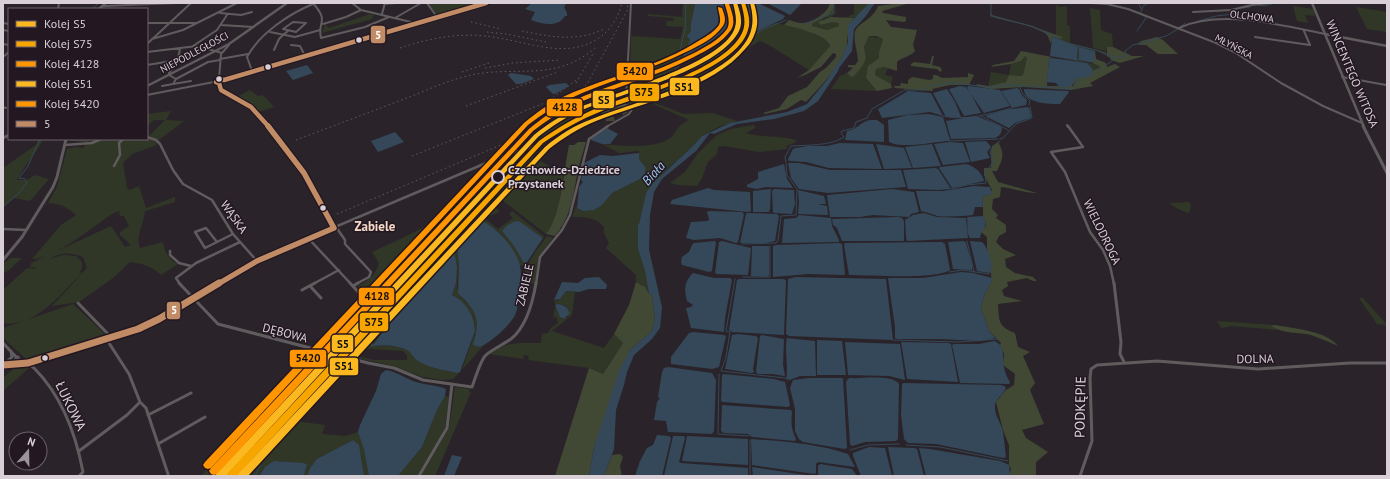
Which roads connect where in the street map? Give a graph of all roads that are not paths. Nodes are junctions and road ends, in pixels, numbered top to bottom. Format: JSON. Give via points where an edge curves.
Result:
{"nodes":[{"id":1,"x":106,"y":3,"type":"edge"},
{"id":2,"x":177,"y":3,"type":"edge"},
{"id":3,"x":191,"y":3,"type":"edge"},
{"id":4,"x":237,"y":3,"type":"edge"},
{"id":5,"x":287,"y":3,"type":"edge"},
{"id":6,"x":313,"y":3,"type":"edge"},
{"id":7,"x":352,"y":3,"type":"edge"},
{"id":8,"x":396,"y":3,"type":"edge"},
{"id":9,"x":421,"y":3,"type":"edge"},
{"id":10,"x":427,"y":3,"type":"edge"},
{"id":11,"x":486,"y":3,"type":"edge"},
{"id":12,"x":631,"y":3,"type":"edge"},
{"id":13,"x":1090,"y":3,"type":"edge"},
{"id":14,"x":1270,"y":3,"type":"edge"},
{"id":15,"x":1312,"y":3,"type":"edge"},
{"id":16,"x":384,"y":4,"type":"edge"},
{"id":17,"x":103,"y":6,"type":"junction"},
{"id":18,"x":100,"y":8,"type":"edge"},
{"id":19,"x":361,"y":10,"type":"junction"},
{"id":20,"x":219,"y":12,"type":"junction"},
{"id":21,"x":252,"y":12,"type":"dead end"},
{"id":22,"x":1193,"y":12,"type":"dead end"},
{"id":23,"x":382,"y":14,"type":"junction"},
{"id":24,"x":227,"y":15,"type":"junction"},
{"id":25,"x":388,"y":17,"type":"junction"},
{"id":26,"x":437,"y":17,"type":"junction"},
{"id":27,"x":394,"y":18,"type":"junction"},
{"id":28,"x":170,"y":22,"type":"junction"},
{"id":29,"x":148,"y":23,"type":"edge"},
{"id":30,"x":197,"y":23,"type":"junction"},
{"id":31,"x":417,"y":23,"type":"junction"},
{"id":32,"x":323,"y":24,"type":"junction"},
{"id":33,"x":221,"y":25,"type":"junction"},
{"id":34,"x":253,"y":27,"type":"junction"},
{"id":35,"x":1179,"y":28,"type":"junction"},
{"id":36,"x":320,"y":30,"type":"junction"},
{"id":37,"x":1304,"y":30,"type":"junction"},
{"id":38,"x":288,"y":31,"type":"junction"},
{"id":39,"x":270,"y":32,"type":"junction"},
{"id":40,"x":1325,"y":34,"type":"junction"},
{"id":41,"x":283,"y":35,"type":"junction"},
{"id":42,"x":1255,"y":37,"type":"dead end"},
{"id":43,"x":152,"y":39,"type":"junction"},
{"id":44,"x":148,"y":42,"type":"edge"},
{"id":45,"x":229,"y":44,"type":"junction"},
{"id":46,"x":291,"y":45,"type":"dead end"},
{"id":47,"x":192,"y":46,"type":"junction"},
{"id":48,"x":1387,"y":46,"type":"edge"},
{"id":49,"x":180,"y":48,"type":"junction"},
{"id":50,"x":274,"y":50,"type":"dead end"},
{"id":51,"x":215,"y":51,"type":"junction"},
{"id":52,"x":148,"y":52,"type":"edge"},
{"id":53,"x":222,"y":52,"type":"junction"},
{"id":54,"x":248,"y":54,"type":"junction"},
{"id":55,"x":305,"y":56,"type":"junction"},
{"id":56,"x":178,"y":60,"type":"junction"},
{"id":57,"x":220,"y":60,"type":"junction"},
{"id":58,"x":148,"y":65,"type":"edge"},
{"id":59,"x":252,"y":71,"type":"junction"},
{"id":60,"x":169,"y":75,"type":"junction"},
{"id":61,"x":1342,"y":76,"type":"junction"},
{"id":62,"x":176,"y":79,"type":"junction"},
{"id":63,"x":219,"y":79,"type":"junction"},
{"id":64,"x":191,"y":80,"type":"dead end"},
{"id":65,"x":224,"y":80,"type":"junction"},
{"id":66,"x":217,"y":82,"type":"junction"},
{"id":67,"x":173,"y":84,"type":"junction"},
{"id":68,"x":1386,"y":85,"type":"edge"},
{"id":69,"x":148,"y":86,"type":"edge"},
{"id":70,"x":162,"y":86,"type":"dead end"},
{"id":71,"x":679,"y":87,"type":"dead end"},
{"id":72,"x":148,"y":96,"type":"edge"},
{"id":73,"x":629,"y":106,"type":"junction"},
{"id":74,"x":3,"y":107,"type":"edge"},
{"id":75,"x":6,"y":108,"type":"dead end"},
{"id":76,"x":1362,"y":123,"type":"junction"},
{"id":77,"x":1067,"y":125,"type":"dead end"},
{"id":78,"x":148,"y":137,"type":"edge"},
{"id":79,"x":66,"y":140,"type":"edge"},
{"id":80,"x":99,"y":140,"type":"edge"},
{"id":81,"x":122,"y":140,"type":"edge"},
{"id":82,"x":64,"y":145,"type":"junction"},
{"id":83,"x":114,"y":166,"type":"dead end"},
{"id":84,"x":1387,"y":173,"type":"edge"},
{"id":85,"x":335,"y":227,"type":"junction"},
{"id":86,"x":3,"y":229,"type":"edge"},
{"id":87,"x":27,"y":230,"type":"junction"},
{"id":88,"x":233,"y":234,"type":"junction"},
{"id":89,"x":308,"y":238,"type":"junction"},
{"id":90,"x":217,"y":242,"type":"junction"},
{"id":91,"x":240,"y":242,"type":"junction"},
{"id":92,"x":170,"y":251,"type":"dead end"},
{"id":93,"x":3,"y":260,"type":"edge"},
{"id":94,"x":257,"y":261,"type":"junction"},
{"id":95,"x":191,"y":266,"type":"junction"},
{"id":96,"x":339,"y":270,"type":"junction"},
{"id":97,"x":310,"y":286,"type":"junction"},
{"id":98,"x":354,"y":286,"type":"junction"},
{"id":99,"x":302,"y":290,"type":"dead end"},
{"id":100,"x":194,"y":297,"type":"junction"},
{"id":101,"x":321,"y":298,"type":"dead end"},
{"id":102,"x":78,"y":303,"type":"dead end"},
{"id":103,"x":371,"y":306,"type":"dead end"},
{"id":104,"x":108,"y":339,"type":"junction"},
{"id":105,"x":3,"y":343,"type":"edge"},
{"id":106,"x":10,"y":348,"type":"junction"},
{"id":107,"x":18,"y":357,"type":"junction"},
{"id":108,"x":10,"y":360,"type":"junction"},
{"id":109,"x":1124,"y":362,"type":"junction"},
{"id":110,"x":28,"y":363,"type":"junction"},
{"id":111,"x":1387,"y":364,"type":"edge"},
{"id":112,"x":3,"y":365,"type":"edge"},
{"id":113,"x":11,"y":365,"type":"junction"},
{"id":114,"x":452,"y":384,"type":"junction"},
{"id":115,"x":191,"y":393,"type":"dead end"},
{"id":116,"x":140,"y":402,"type":"junction"},
{"id":117,"x":148,"y":415,"type":"junction"},
{"id":118,"x":205,"y":417,"type":"dead end"},
{"id":119,"x":158,"y":444,"type":"junction"},
{"id":120,"x":79,"y":451,"type":"junction"},
{"id":121,"x":168,"y":474,"type":"dead end"},
{"id":122,"x":79,"y":476,"type":"edge"},
{"id":123,"x":418,"y":476,"type":"edge"},
{"id":124,"x":1080,"y":476,"type":"edge"}],
"edges":[{"from":1,"to":17,"type":"street"},
{"from":2,"to":17,"type":"street"},
{"from":3,"to":28,"type":"street"},
{"from":4,"to":20,"type":"street"},
{"from":5,"to":34,"type":"street","name":"NIEPODLEGŁOŚCI"},
{"from":6,"to":32,"type":"street","via":[[322,15]]},
{"from":6,"to":39,"type":"street","via":[[302,8]]},
{"from":7,"to":19,"type":"street"},
{"from":8,"to":16,"type":"street"},
{"from":9,"to":27,"type":"street"},
{"from":10,"to":26,"type":"street"},
{"from":11,"to":26,"type":"street"},
{"from":12,"to":73,"type":"street","via":[[626,98]]},
{"from":13,"to":35,"type":"street","name":"MŁYŃSKA","via":[[1116,5]]},
{"from":14,"to":22,"type":"street","via":[[1219,11]]},
{"from":15,"to":40,"type":"street","name":"WINCENTEGO WITOSA"},
{"from":16,"to":23,"type":"street"},
{"from":17,"to":18,"type":"street"},
{"from":19,"to":23,"type":"street"},
{"from":19,"to":32,"type":"street"},
{"from":20,"to":24,"type":"street"},
{"from":20,"to":30,"type":"street"},
{"from":21,"to":24,"type":"street"},
{"from":23,"to":25,"type":"street"},
{"from":24,"to":33,"type":"street"},
{"from":25,"to":27,"type":"street"},
{"from":25,"to":36,"type":"street","via":[[365,27],[322,38]]},
{"from":26,"to":31,"type":"street"},
{"from":27,"to":31,"type":"street"},
{"from":28,"to":29,"type":"street"},
{"from":28,"to":30,"type":"street"},
{"from":28,"to":43,"type":"street"},
{"from":30,"to":43,"type":"street"},
{"from":31,"to":55,"type":"street"},
{"from":32,"to":36,"type":"street"},
{"from":33,"to":34,"type":"street"},
{"from":33,"to":47,"type":"street","via":[[215,32]]},
{"from":34,"to":45,"type":"street","name":"NIEPODLEGŁOŚCI"},
{"from":35,"to":37,"type":"street","name":"OLCHOWA","via":[[1187,24],[1221,19]]},
{"from":35,"to":76,"type":"street","name":"MŁYŃSKA","via":[[1223,46],[1280,83]]},
{"from":36,"to":41,"type":"street","via":[[295,37]]},
{"from":37,"to":40,"type":"street","name":"OLCHOWA"},
{"from":37,"to":42,"type":"street","via":[[1310,45]]},
{"from":38,"to":38,"type":"street","via":[[296,32],[306,24],[293,22],[283,29]]},
{"from":38,"to":41,"type":"street"},
{"from":39,"to":41,"type":"street"},
{"from":39,"to":54,"type":"street","via":[[255,44]]},
{"from":40,"to":48,"type":"street"},
{"from":40,"to":61,"type":"street","name":"WINCENTEGO WITOSA"},
{"from":41,"to":50,"type":"street"},
{"from":43,"to":44,"type":"street"},
{"from":45,"to":51,"type":"street","name":"NIEPODLEGŁOŚCI"},
{"from":45,"to":53,"type":"street"},
{"from":46,"to":55,"type":"street","via":[[300,46]]},
{"from":47,"to":49,"type":"street"},
{"from":47,"to":51,"type":"street","via":[[202,46]]},
{"from":49,"to":52,"type":"street"},
{"from":49,"to":56,"type":"street"},
{"from":51,"to":53,"type":"street"},
{"from":51,"to":60,"type":"street","name":"NIEPODLEGŁOŚCI"},
{"from":53,"to":57,"type":"street"},
{"from":54,"to":57,"type":"street"},
{"from":54,"to":59,"type":"street","via":[[247,60]]},
{"from":55,"to":59,"type":"street"},
{"from":56,"to":58,"type":"street"},
{"from":56,"to":60,"type":"street"},
{"from":57,"to":62,"type":"street","via":[[208,62]]},
{"from":57,"to":63,"type":"street"},
{"from":59,"to":65,"type":"street"},
{"from":60,"to":62,"type":"street"},
{"from":60,"to":69,"type":"street","name":"NIEPODLEGŁOŚCI"},
{"from":61,"to":68,"type":"street"},
{"from":61,"to":76,"type":"street","name":"WINCENTEGO WITOSA"},
{"from":62,"to":67,"type":"street"},
{"from":63,"to":65,"type":"street"},
{"from":63,"to":66,"type":"street"},
{"from":64,"to":67,"type":"street"},
{"from":65,"to":66,"type":"street"},
{"from":66,"to":72,"type":"street"},
{"from":66,"to":85,"type":"street","via":[[221,90],[250,107],[278,139],[304,173]]},
{"from":67,"to":70,"type":"street"},
{"from":71,"to":73,"type":"street","via":[[653,100]]},
{"from":73,"to":85,"type":"street","via":[[601,107],[571,122],[541,143],[505,155]]},
{"from":73,"to":114,"type":"street","name":"ZABIELE","via":[[629,114],[599,131],[587,142],[570,215],[562,230],[542,253],[533,300],[516,333],[487,353],[472,386]]},
{"from":74,"to":75,"type":"street"},
{"from":76,"to":84,"type":"street","name":"WINCENTEGO WITOSA"},
{"from":77,"to":109,"type":"street","name":"WIELODROGA","via":[[1083,147],[1050,152],[1065,172],[1090,232],[1103,250],[1110,266],[1121,342],[1120,354]]},
{"from":78,"to":88,"type":"street","name":"WĄSKA","via":[[160,144],[169,164],[183,184],[212,200]]},
{"from":79,"to":82,"type":"street"},
{"from":80,"to":82,"type":"street","via":[[92,143]]},
{"from":81,"to":83,"type":"street","via":[[119,144],[122,150],[119,160]]},
{"from":82,"to":87,"type":"street","via":[[55,182]]},
{"from":85,"to":89,"type":"street"},
{"from":85,"to":98,"type":"street","via":[[345,240],[345,244],[371,272],[369,277]]},
{"from":86,"to":87,"type":"street"},
{"from":87,"to":93,"type":"street"},
{"from":88,"to":90,"type":"street"},
{"from":88,"to":91,"type":"street","name":"WĄSKA"},
{"from":89,"to":94,"type":"street"},
{"from":89,"to":96,"type":"street"},
{"from":90,"to":90,"type":"street","via":[[205,248],[195,232],[206,228]]},
{"from":91,"to":94,"type":"street","name":"WĄSKA"},
{"from":91,"to":95,"type":"street"},
{"from":92,"to":95,"type":"street","via":[[173,259]]},
{"from":94,"to":100,"type":"street"},
{"from":95,"to":100,"type":"street","name":"DĘBOWA","via":[[176,278]]},
{"from":96,"to":97,"type":"street"},
{"from":96,"to":98,"type":"street"},
{"from":97,"to":99,"type":"street"},
{"from":97,"to":101,"type":"street"},
{"from":98,"to":103,"type":"street"},
{"from":100,"to":104,"type":"street","via":[[146,326]]},
{"from":100,"to":114,"type":"street","name":"DĘBOWA","via":[[218,324],[394,368],[423,380]]},
{"from":102,"to":104,"type":"street","via":[[108,334]]},
{"from":104,"to":110,"type":"street"},
{"from":104,"to":116,"type":"street","via":[[129,374]]},
{"from":105,"to":106,"type":"street","name":"ŁUKOWA"},
{"from":106,"to":107,"type":"street","name":"ŁUKOWA"},
{"from":106,"to":108,"type":"street","via":[[13,355]]},
{"from":107,"to":110,"type":"street","name":"ŁUKOWA"},
{"from":107,"to":113,"type":"street"},
{"from":108,"to":112,"type":"street"},
{"from":108,"to":113,"type":"street"},
{"from":109,"to":111,"type":"street","name":"DOLNA","via":[[1157,361],[1258,369],[1350,363]]},
{"from":109,"to":124,"type":"street","name":"PODKĘPIE","via":[[1097,365],[1091,369],[1092,441]]},
{"from":110,"to":113,"type":"street"},
{"from":110,"to":120,"type":"street","name":"ŁUKOWA","via":[[49,384],[57,397]]},
{"from":112,"to":113,"type":"street"},
{"from":114,"to":123,"type":"street","via":[[447,428]]},
{"from":115,"to":117,"type":"street"},
{"from":116,"to":117,"type":"street","via":[[144,404]]},
{"from":116,"to":120,"type":"street"},
{"from":117,"to":119,"type":"street"},
{"from":118,"to":119,"type":"street"},
{"from":119,"to":121,"type":"street"},
{"from":120,"to":122,"type":"street","name":"ŁUKOWA","via":[[83,472]]}]}
